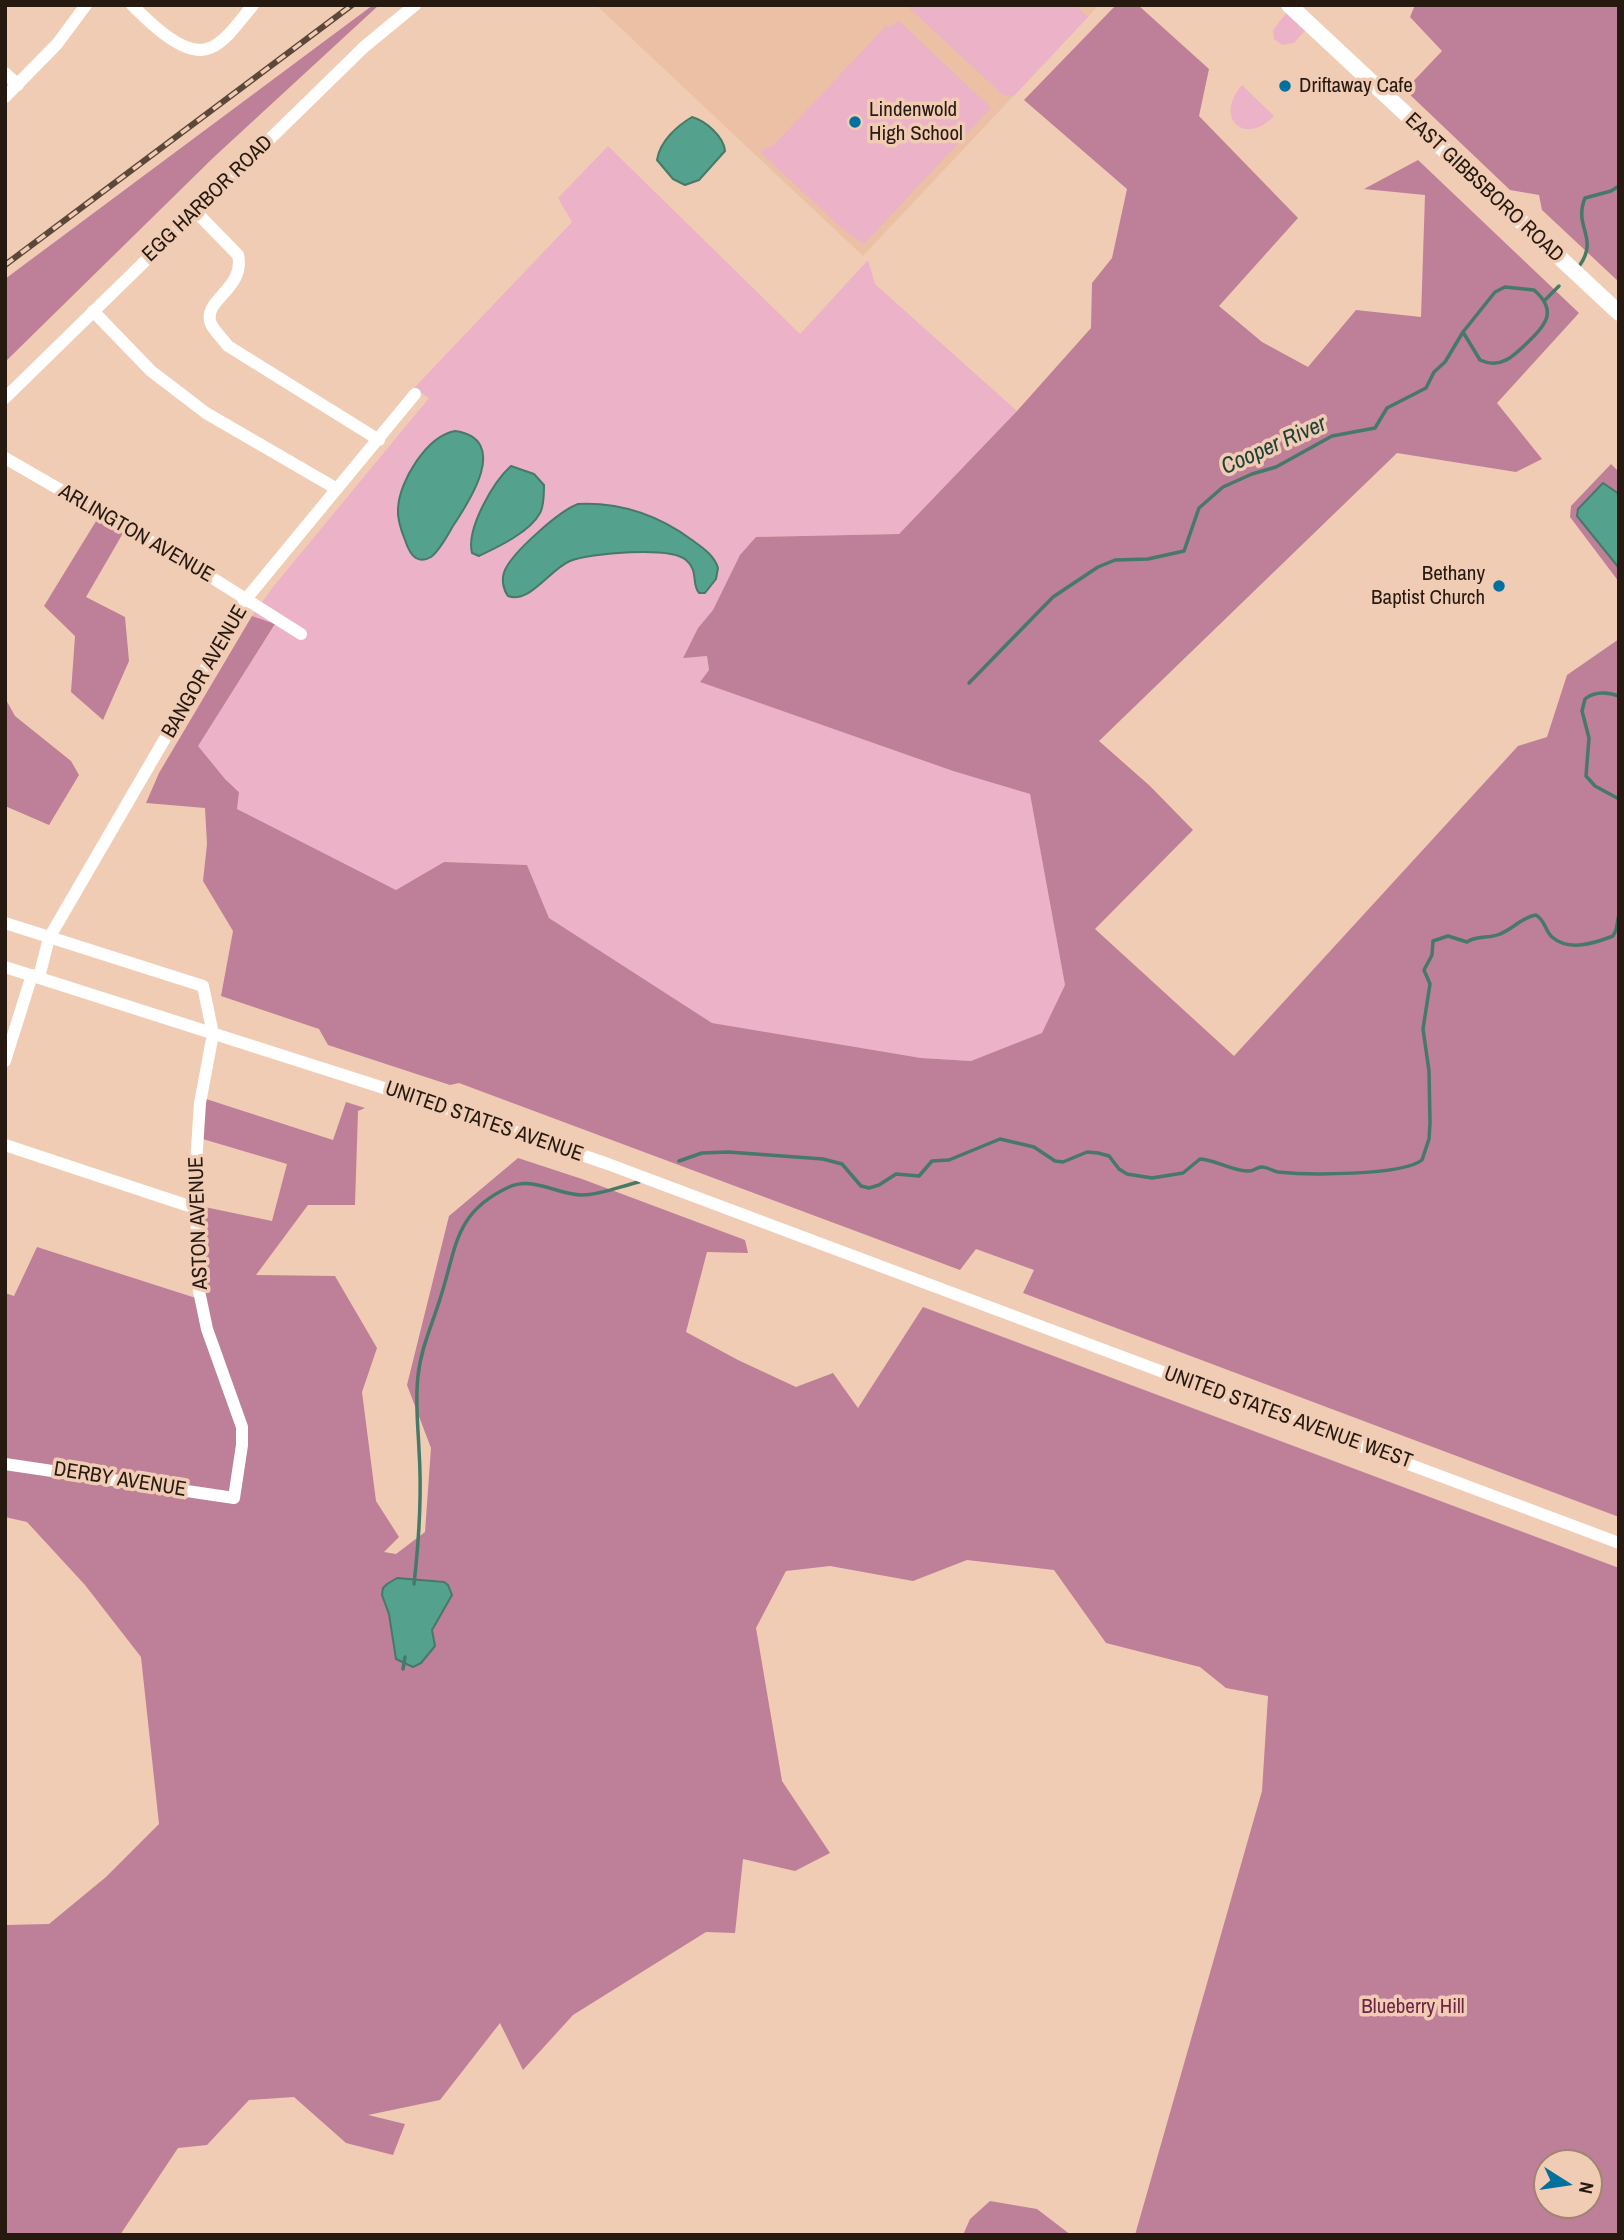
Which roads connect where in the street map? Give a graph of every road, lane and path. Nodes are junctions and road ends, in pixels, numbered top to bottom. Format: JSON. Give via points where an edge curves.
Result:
{"nodes":[{"id":1,"x":86,"y":5,"type":"edge"},
{"id":2,"x":132,"y":5,"type":"edge"},
{"id":3,"x":253,"y":5,"type":"edge"},
{"id":4,"x":415,"y":5,"type":"edge"},
{"id":5,"x":1289,"y":5,"type":"edge"},
{"id":6,"x":5,"y":73,"type":"edge"},
{"id":7,"x":18,"y":85,"type":"junction"},
{"id":8,"x":5,"y":97,"type":"edge"},
{"id":9,"x":195,"y":211,"type":"junction"},
{"id":10,"x":93,"y":311,"type":"junction"},
{"id":11,"x":1619,"y":313,"type":"edge"},
{"id":12,"x":415,"y":394,"type":"dead end"},
{"id":13,"x":5,"y":398,"type":"edge"},
{"id":14,"x":379,"y":440,"type":"junction"},
{"id":15,"x":5,"y":458,"type":"edge"},
{"id":16,"x":337,"y":489,"type":"junction"},
{"id":17,"x":246,"y":599,"type":"junction"},
{"id":18,"x":301,"y":634,"type":"dead end"},
{"id":19,"x":5,"y":923,"type":"edge"},
{"id":20,"x":49,"y":938,"type":"junction"},
{"id":21,"x":5,"y":967,"type":"edge"},
{"id":22,"x":36,"y":976,"type":"junction"},
{"id":23,"x":213,"y":1034,"type":"junction"},
{"id":24,"x":5,"y":1060,"type":"edge"},
{"id":25,"x":5,"y":1145,"type":"edge"},
{"id":26,"x":195,"y":1208,"type":"junction"},
{"id":27,"x":956,"y":1295,"type":"joint"},
{"id":28,"x":5,"y":1464,"type":"edge"},
{"id":29,"x":234,"y":1498,"type":"joint"},
{"id":30,"x":1619,"y":1543,"type":"edge"}],
"edges":[{"from":1,"to":7,"type":"street"},
{"from":2,"to":3,"type":"street","via":[[180,45],[200,49],[210,48],[229,33]]},
{"from":4,"to":9,"type":"street","name":"EGG HARBOR ROAD","via":[[364,47]]},
{"from":5,"to":11,"type":"main road","name":"EAST GIBBSBORO ROAD"},
{"from":6,"to":7,"type":"street"},
{"from":7,"to":8,"type":"street"},
{"from":9,"to":10,"type":"street","name":"EGG HARBOR ROAD"},
{"from":9,"to":14,"type":"street","via":[[238,256],[240,264],[238,278],[209,318],[228,346]]},
{"from":10,"to":13,"type":"street","name":"EGG HARBOR ROAD"},
{"from":10,"to":16,"type":"street","via":[[150,371],[206,413]]},
{"from":12,"to":14,"type":"street","name":"BANGOR AVENUE"},
{"from":14,"to":16,"type":"street","name":"BANGOR AVENUE"},
{"from":15,"to":17,"type":"street","name":"ARLINGTON AVENUE"},
{"from":16,"to":17,"type":"street","name":"BANGOR AVENUE"},
{"from":17,"to":18,"type":"street","name":"ARLINGTON AVENUE"},
{"from":17,"to":20,"type":"street","name":"BANGOR AVENUE"},
{"from":19,"to":20,"type":"street"},
{"from":20,"to":22,"type":"street","name":"BANGOR AVENUE"},
{"from":20,"to":23,"type":"street","name":"ASTON AVENUE","via":[[203,986]]},
{"from":21,"to":22,"type":"street","name":"UNITED STATES AVENUE"},
{"from":22,"to":23,"type":"street","name":"UNITED STATES AVENUE"},
{"from":22,"to":24,"type":"street","name":"BANGOR AVENUE"},
{"from":23,"to":26,"type":"street","name":"ASTON AVENUE","via":[[200,1103]]},
{"from":23,"to":27,"type":"street","name":"UNITED STATES AVENUE","via":[[582,1155]]},
{"from":25,"to":26,"type":"street"},
{"from":26,"to":29,"type":"street","name":"ASTON AVENUE","via":[[199,1291],[207,1329],[242,1427]]},
{"from":27,"to":30,"type":"street","name":"UNITED STATES AVENUE WEST"},
{"from":28,"to":29,"type":"street","name":"DERBY AVENUE"}]}
